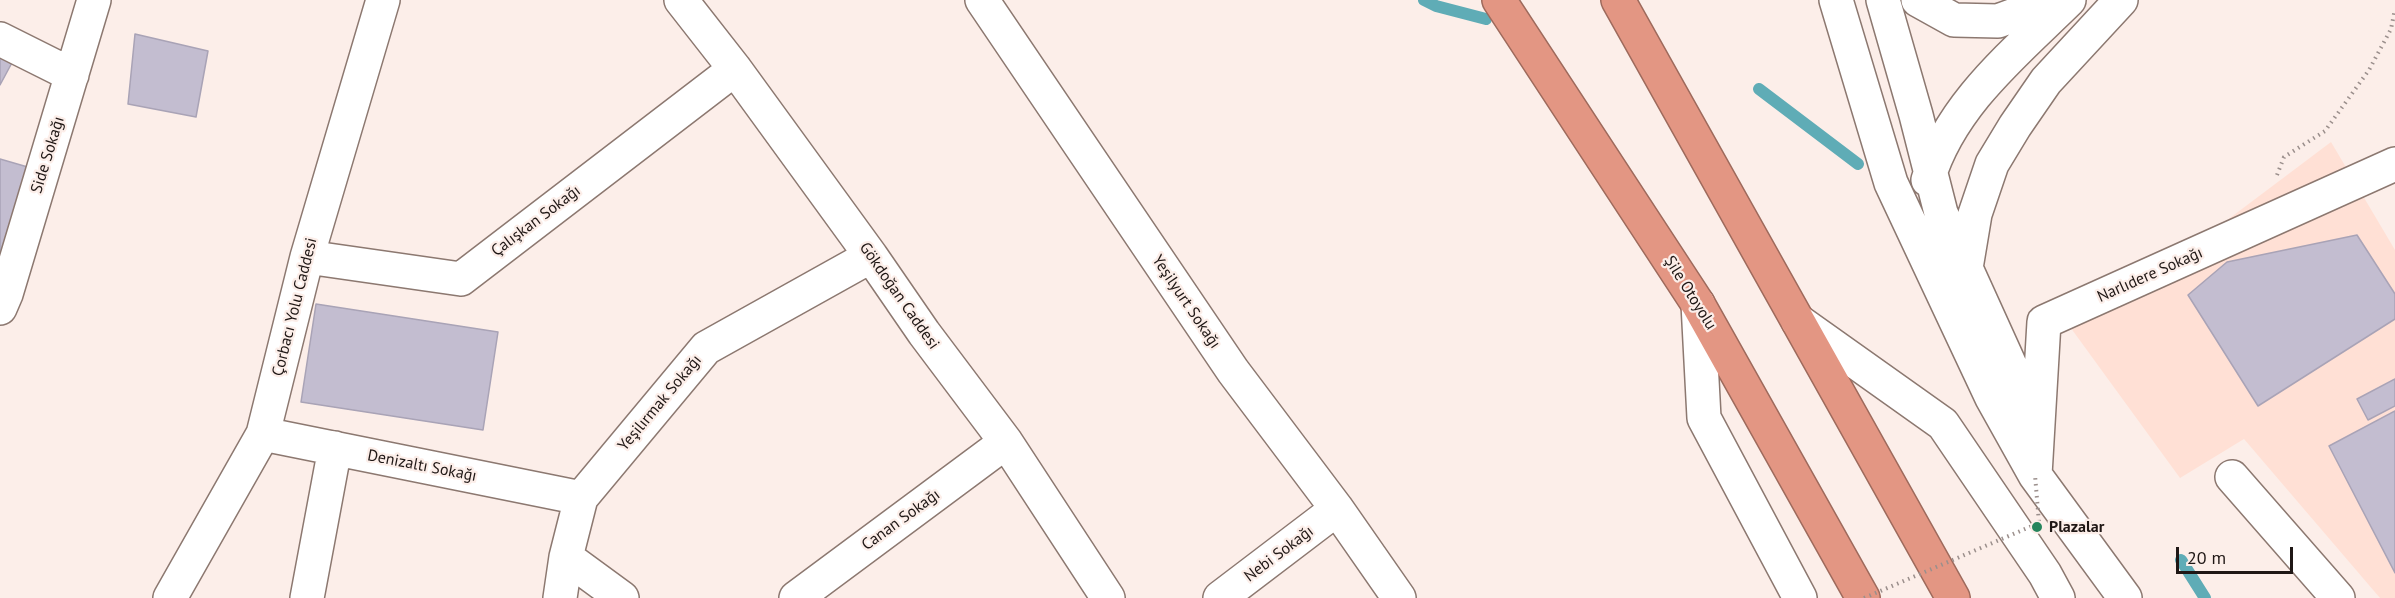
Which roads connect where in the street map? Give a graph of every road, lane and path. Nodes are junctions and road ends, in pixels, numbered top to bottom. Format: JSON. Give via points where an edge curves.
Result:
{"nodes":[{"id":1,"x":94,"y":0,"type":"edge"},
{"id":2,"x":383,"y":0,"type":"edge"},
{"id":3,"x":681,"y":0,"type":"edge"},
{"id":4,"x":982,"y":0,"type":"edge"},
{"id":5,"x":1498,"y":0,"type":"edge"},
{"id":6,"x":1618,"y":0,"type":"edge"},
{"id":7,"x":1836,"y":0,"type":"edge"},
{"id":8,"x":1854,"y":0,"type":"edge"},
{"id":9,"x":1883,"y":0,"type":"edge"},
{"id":10,"x":1918,"y":0,"type":"edge"},
{"id":11,"x":2055,"y":0,"type":"edge"},
{"id":12,"x":2069,"y":0,"type":"edge"},
{"id":13,"x":2121,"y":0,"type":"edge"},
{"id":14,"x":2395,"y":9,"type":"edge"},
{"id":15,"x":0,"y":39,"type":"edge"},
{"id":16,"x":735,"y":69,"type":"junction"},
{"id":17,"x":72,"y":75,"type":"junction"},
{"id":18,"x":1916,"y":115,"type":"junction"},
{"id":19,"x":2019,"y":119,"type":"junction"},
{"id":20,"x":1954,"y":122,"type":"junction"},
{"id":21,"x":2394,"y":168,"type":"edge"},
{"id":22,"x":1930,"y":172,"type":"junction"},
{"id":23,"x":2258,"y":227,"type":"junction"},
{"id":24,"x":1913,"y":231,"type":"junction"},
{"id":25,"x":871,"y":256,"type":"junction"},
{"id":26,"x":307,"y":257,"type":"junction"},
{"id":27,"x":1966,"y":268,"type":"junction"},
{"id":28,"x":1698,"y":304,"type":"junction"},
{"id":29,"x":0,"y":308,"type":"edge"},
{"id":30,"x":1798,"y":321,"type":"junction"},
{"id":31,"x":263,"y":434,"type":"junction"},
{"id":32,"x":1006,"y":442,"type":"junction"},
{"id":33,"x":335,"y":448,"type":"junction"},
{"id":34,"x":2035,"y":475,"type":"junction"},
{"id":35,"x":2232,"y":477,"type":"dead end"},
{"id":36,"x":581,"y":498,"type":"junction"},
{"id":37,"x":1337,"y":509,"type":"junction"},
{"id":38,"x":566,"y":557,"type":"junction"},
{"id":39,"x":170,"y":598,"type":"edge"},
{"id":40,"x":307,"y":598,"type":"edge"},
{"id":41,"x":560,"y":598,"type":"edge"},
{"id":42,"x":622,"y":598,"type":"edge"},
{"id":43,"x":796,"y":598,"type":"edge"},
{"id":44,"x":1108,"y":598,"type":"edge"},
{"id":45,"x":1220,"y":598,"type":"edge"},
{"id":46,"x":1399,"y":598,"type":"edge"},
{"id":47,"x":1800,"y":598,"type":"edge"},
{"id":48,"x":1864,"y":598,"type":"edge"},
{"id":49,"x":1953,"y":598,"type":"edge"},
{"id":50,"x":2058,"y":598,"type":"edge"},
{"id":51,"x":2125,"y":598,"type":"edge"},
{"id":52,"x":2338,"y":598,"type":"edge"}],
"edges":[{"from":1,"to":17,"type":"street","name":"Side Sokağı"},
{"from":2,"to":26,"type":"street","name":"Çorbacı Yolu Caddesi"},
{"from":3,"to":16,"type":"street","name":"Gökdoğan Caddesi"},
{"from":4,"to":37,"type":"street","name":"Yeşilyurt Sokağı","via":[[1233,371]]},
{"from":5,"to":28,"type":"highway","name":"Şile Otoyolu"},
{"from":6,"to":30,"type":"highway"},
{"from":7,"to":24,"type":"street","via":[[1891,183]]},
{"from":8,"to":18,"type":"street","via":[[1881,89],[1895,104]]},
{"from":9,"to":18,"type":"street"},
{"from":10,"to":11,"type":"street","via":[[1954,20],[1998,21]]},
{"from":12,"to":20,"type":"street","via":[[1982,87]]},
{"from":13,"to":19,"type":"street","via":[[2046,81]]},
{"from":14,"to":23,"type":"path","via":[[2391,28],[2369,70],[2325,131],[2284,157]]},
{"from":15,"to":17,"type":"street"},
{"from":16,"to":25,"type":"street","name":"Gökdoğan Caddesi"},
{"from":16,"to":26,"type":"street","name":"Çalışkan Sokağı","via":[[461,279]]},
{"from":17,"to":29,"type":"street","name":"Side Sokağı"},
{"from":18,"to":20,"type":"street"},
{"from":18,"to":22,"type":"street"},
{"from":19,"to":20,"type":"street"},
{"from":19,"to":27,"type":"street","via":[[1992,164],[1975,214]]},
{"from":20,"to":22,"type":"street"},
{"from":21,"to":23,"type":"street","name":"Narlıdere Sokağı"},
{"from":22,"to":24,"type":"street"},
{"from":22,"to":27,"type":"street","via":[[1941,213]]},
{"from":23,"to":34,"type":"street","name":"Narlıdere Sokağı","via":[[2044,322]]},
{"from":24,"to":34,"type":"street","via":[[1992,398]]},
{"from":25,"to":32,"type":"street","name":"Gökdoğan Caddesi"},
{"from":25,"to":36,"type":"street","name":"Yeşilırmak Sokağı","via":[[706,348]]},
{"from":26,"to":31,"type":"street","name":"Çorbacı Yolu Caddesi"},
{"from":27,"to":34,"type":"street","via":[[2019,385]]},
{"from":28,"to":47,"type":"street","via":[[1704,418]]},
{"from":28,"to":48,"type":"highway","name":"Şile Otoyolu"},
{"from":30,"to":49,"type":"highway"},
{"from":30,"to":50,"type":"street","via":[[1942,424]]},
{"from":31,"to":33,"type":"street","name":"Denizaltı Sokağı"},
{"from":31,"to":39,"type":"street","name":"Çorbacı Yolu Caddesi"},
{"from":32,"to":43,"type":"street","name":"Canan Sokağı"},
{"from":32,"to":44,"type":"street","name":"Gökdoğan Caddesi"},
{"from":33,"to":36,"type":"street","name":"Denizaltı Sokağı"},
{"from":33,"to":40,"type":"street"},
{"from":34,"to":48,"type":"path","bridge":true,"via":[[2039,523]]},
{"from":34,"to":51,"type":"street"},
{"from":35,"to":52,"type":"street"},
{"from":36,"to":38,"type":"street","name":"Yeşilırmak Sokağı"},
{"from":37,"to":45,"type":"street","name":"Nebi Sokağı"},
{"from":37,"to":46,"type":"street","name":"Yeşilyurt Sokağı"},
{"from":38,"to":41,"type":"street","name":"Yeşilırmak Sokağı"},
{"from":38,"to":42,"type":"street"}]}
